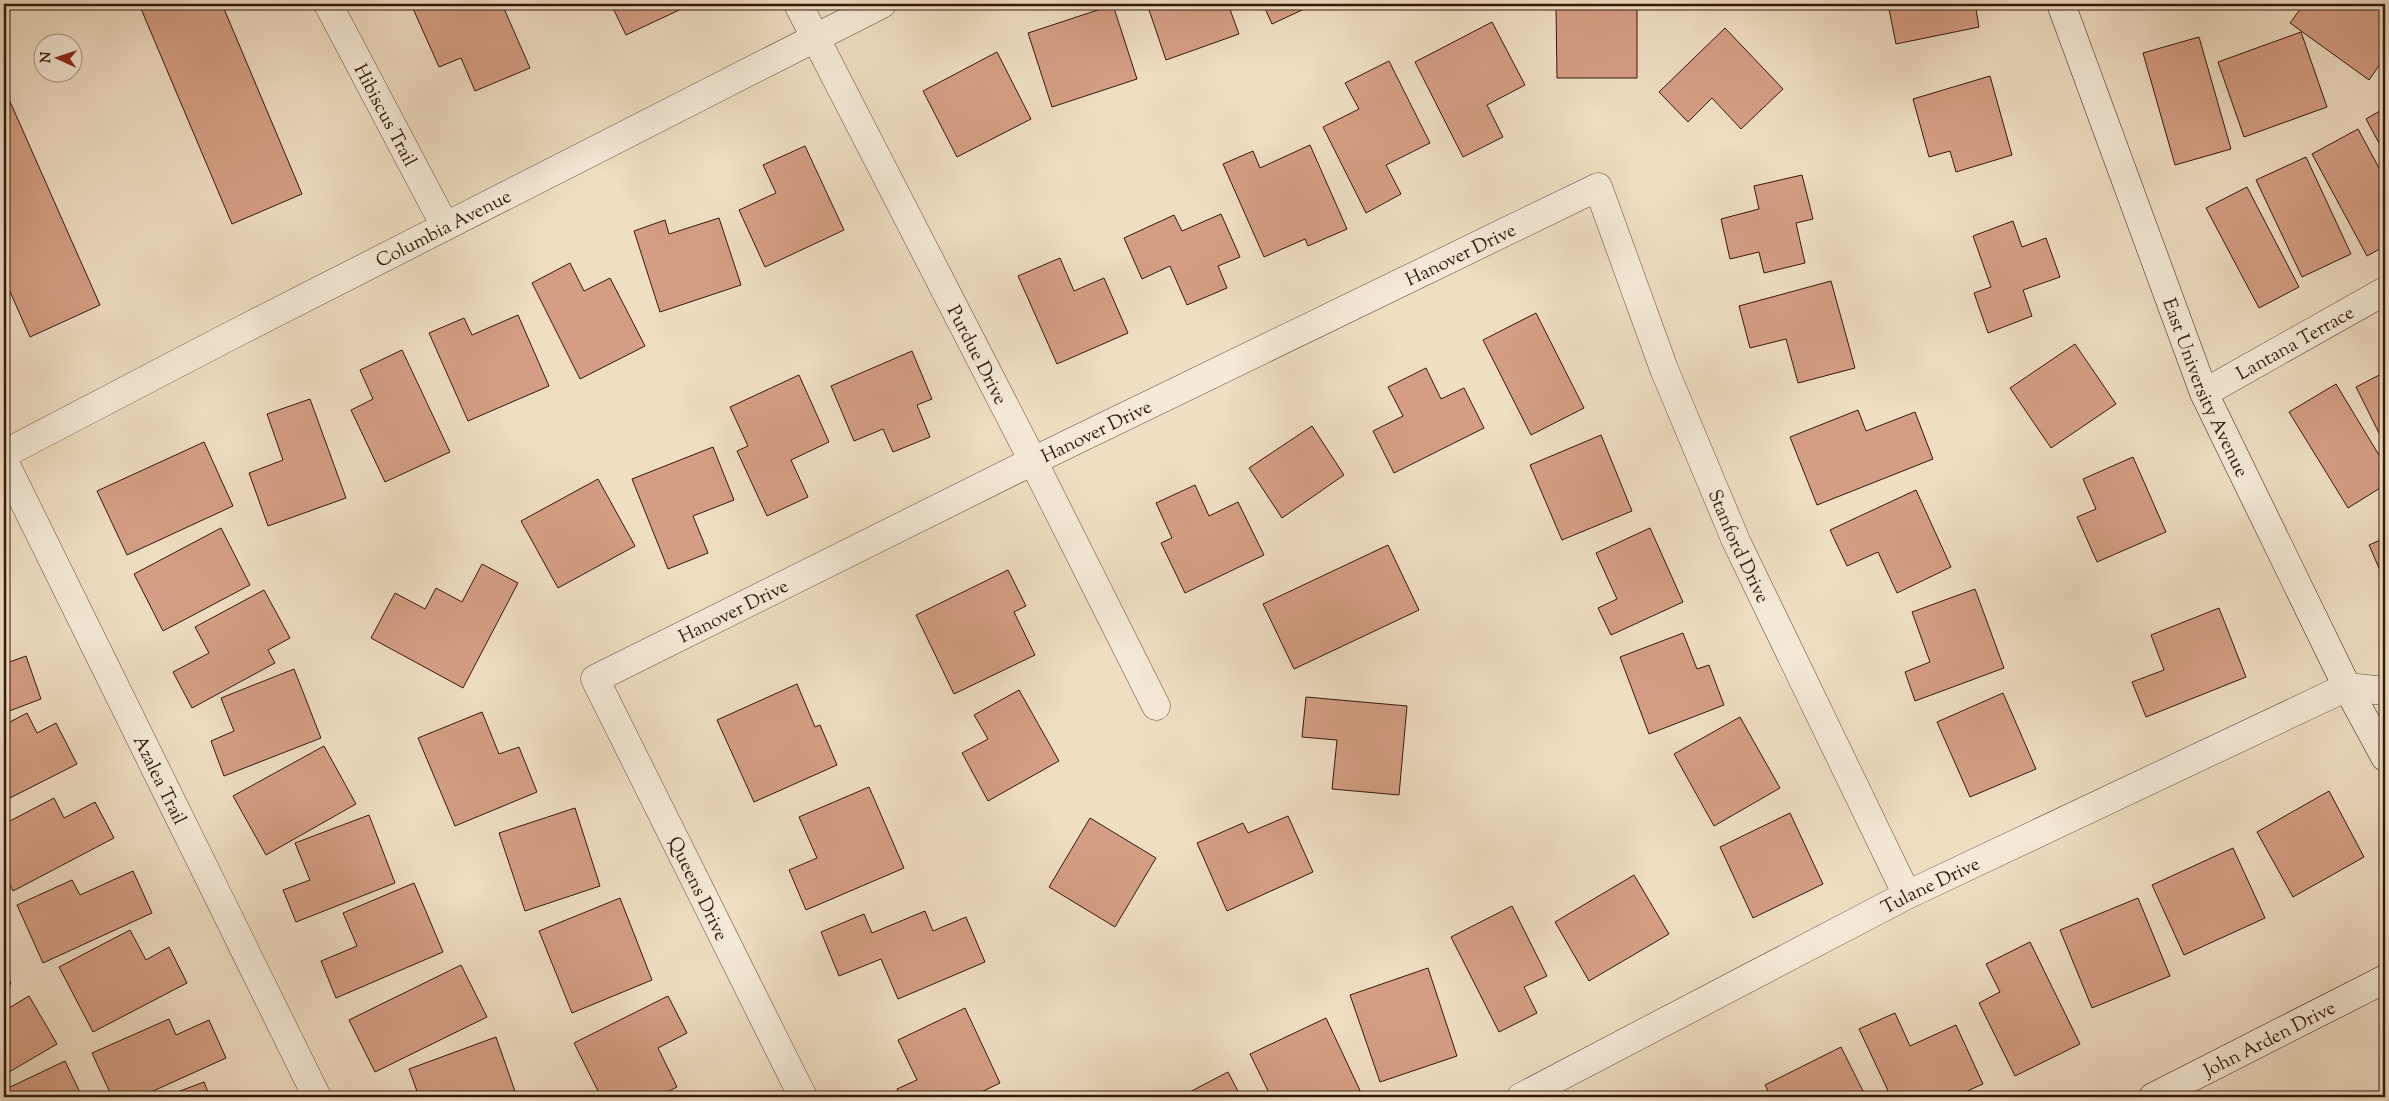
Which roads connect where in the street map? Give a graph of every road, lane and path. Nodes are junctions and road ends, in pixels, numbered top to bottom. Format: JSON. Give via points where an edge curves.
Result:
{"nodes":[{"id":1,"x":328,"y":4,"type":"edge"},
{"id":2,"x":798,"y":4,"type":"edge"},
{"id":3,"x":882,"y":4,"type":"edge"},
{"id":4,"x":2061,"y":4,"type":"edge"},
{"id":5,"x":815,"y":37,"type":"junction"},
{"id":6,"x":1598,"y":187,"type":"joint"},
{"id":7,"x":444,"y":226,"type":"junction"},
{"id":8,"x":2385,"y":291,"type":"edge"},
{"id":9,"x":2204,"y":393,"type":"junction"},
{"id":10,"x":4,"y":454,"type":"edge"},
{"id":11,"x":4,"y":461,"type":"edge"},
{"id":12,"x":1033,"y":461,"type":"junction"},
{"id":13,"x":595,"y":679,"type":"joint"},
{"id":14,"x":2347,"y":687,"type":"junction"},
{"id":15,"x":2385,"y":691,"type":"edge"},
{"id":16,"x":1156,"y":706,"type":"dead end"},
{"id":17,"x":2385,"y":757,"type":"edge"},
{"id":18,"x":1907,"y":895,"type":"junction"},
{"id":19,"x":2385,"y":979,"type":"edge"},
{"id":20,"x":317,"y":1097,"type":"edge"},
{"id":21,"x":804,"y":1097,"type":"edge"},
{"id":22,"x":1521,"y":1097,"type":"edge"},
{"id":23,"x":2153,"y":1097,"type":"edge"}],
"edges":[{"from":1,"to":7,"type":"street","name":"Hibiscus Trail"},
{"from":2,"to":5,"type":"street","name":"Purdue Drive"},
{"from":3,"to":5,"type":"street","name":"Columbia Avenue"},
{"from":4,"to":9,"type":"street","name":"East University Avenue"},
{"from":5,"to":7,"type":"street","name":"Columbia Avenue"},
{"from":5,"to":12,"type":"street","name":"Purdue Drive"},
{"from":6,"to":12,"type":"street","name":"Hanover Drive"},
{"from":6,"to":18,"type":"street","name":"Stanford Drive","via":[[1664,369],[1736,541]]},
{"from":7,"to":10,"type":"street","name":"Columbia Avenue"},
{"from":8,"to":9,"type":"street","name":"Lantana Terrace"},
{"from":9,"to":14,"type":"street","name":"East University Avenue"},
{"from":11,"to":20,"type":"street","name":"Azalea Trail"},
{"from":12,"to":13,"type":"street","name":"Hanover Drive"},
{"from":12,"to":16,"type":"street","name":"Purdue Drive"},
{"from":13,"to":21,"type":"street","name":"Queens Drive"},
{"from":14,"to":15,"type":"street"},
{"from":14,"to":17,"type":"street","name":"East University Avenue"},
{"from":14,"to":18,"type":"street","name":"Tulane Drive"},
{"from":18,"to":22,"type":"street","name":"Tulane Drive"},
{"from":19,"to":23,"type":"street","name":"John Arden Drive"}]}
